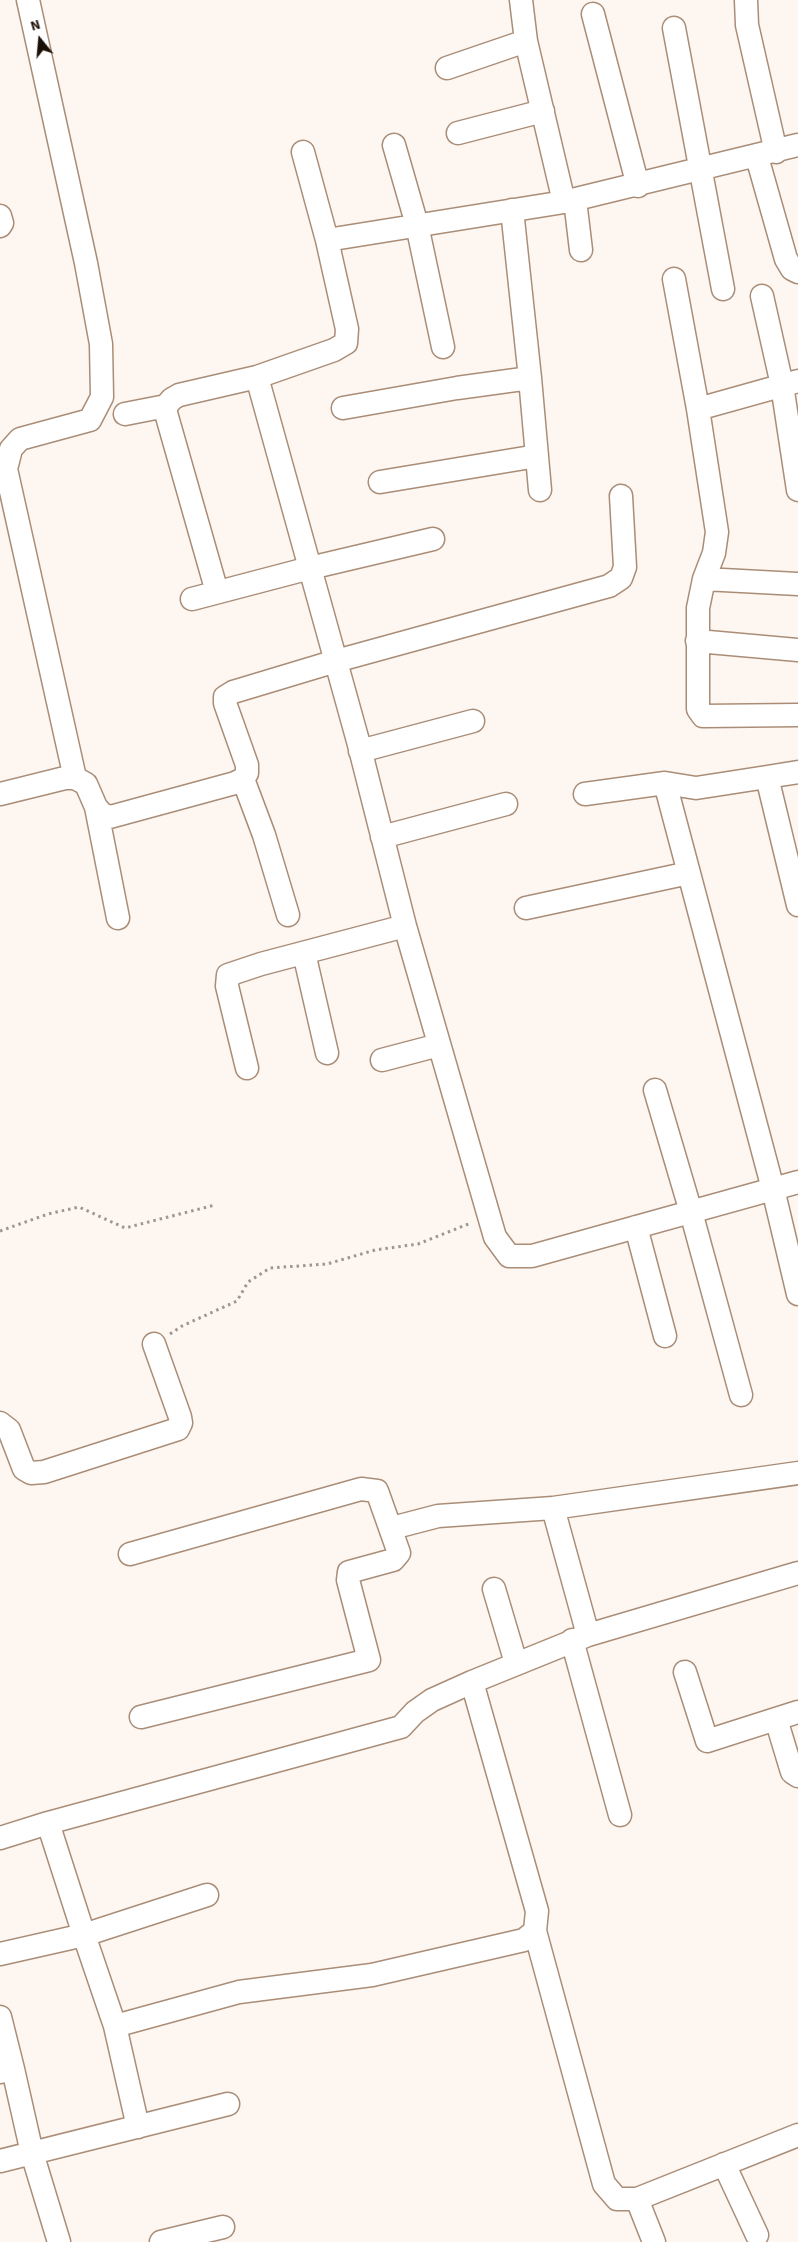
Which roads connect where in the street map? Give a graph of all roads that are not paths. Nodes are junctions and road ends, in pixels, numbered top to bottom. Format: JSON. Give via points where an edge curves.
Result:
{"nodes":[{"id":1,"x":28,"y":0,"type":"edge"},
{"id":2,"x":521,"y":0,"type":"edge"},
{"id":3,"x":746,"y":0,"type":"edge"},
{"id":4,"x":592,"y":14,"type":"dead end"},
{"id":5,"x":674,"y":28,"type":"dead end"},
{"id":6,"x":526,"y":41,"type":"junction"},
{"id":7,"x":447,"y":68,"type":"dead end"},
{"id":8,"x":543,"y":111,"type":"junction"},
{"id":9,"x":458,"y":133,"type":"dead end"},
{"id":10,"x":394,"y":145,"type":"dead end"},
{"id":11,"x":798,"y":145,"type":"edge"},
{"id":12,"x":303,"y":152,"type":"dead end"},
{"id":13,"x":766,"y":154,"type":"junction"},
{"id":14,"x":700,"y":171,"type":"junction"},
{"id":15,"x":638,"y":186,"type":"junction"},
{"id":16,"x":569,"y":201,"type":"junction"},
{"id":17,"x":512,"y":210,"type":"junction"},
{"id":18,"x":0,"y":216,"type":"edge"},
{"id":19,"x":417,"y":225,"type":"junction"},
{"id":20,"x":0,"y":226,"type":"edge"},
{"id":21,"x":327,"y":240,"type":"junction"},
{"id":22,"x":581,"y":250,"type":"dead end"},
{"id":23,"x":798,"y":272,"type":"edge"},
{"id":24,"x":674,"y":279,"type":"dead end"},
{"id":25,"x":723,"y":289,"type":"dead end"},
{"id":26,"x":762,"y":296,"type":"dead end"},
{"id":27,"x":443,"y":347,"type":"dead end"},
{"id":28,"x":257,"y":377,"type":"junction"},
{"id":29,"x":530,"y":378,"type":"junction"},
{"id":30,"x":790,"y":383,"type":"edge"},
{"id":31,"x":166,"y":406,"type":"junction"},
{"id":32,"x":343,"y":408,"type":"dead end"},
{"id":33,"x":698,"y":409,"type":"junction"},
{"id":34,"x":125,"y":414,"type":"dead end"},
{"id":35,"x":537,"y":456,"type":"junction"},
{"id":36,"x":380,"y":482,"type":"dead end"},
{"id":37,"x":540,"y":490,"type":"dead end"},
{"id":38,"x":798,"y":490,"type":"edge"},
{"id":39,"x":621,"y":496,"type":"dead end"},
{"id":40,"x":434,"y":539,"type":"dead end"},
{"id":41,"x":310,"y":568,"type":"junction"},
{"id":42,"x":704,"y":579,"type":"junction"},
{"id":43,"x":798,"y":584,"type":"edge"},
{"id":44,"x":218,"y":592,"type":"junction"},
{"id":45,"x":192,"y":599,"type":"dead end"},
{"id":46,"x":697,"y":641,"type":"junction"},
{"id":47,"x":798,"y":650,"type":"edge"},
{"id":48,"x":336,"y":661,"type":"junction"},
{"id":49,"x":798,"y":715,"type":"edge"},
{"id":50,"x":473,"y":721,"type":"dead end"},
{"id":51,"x":360,"y":751,"type":"junction"},
{"id":52,"x":798,"y":772,"type":"edge"},
{"id":53,"x":767,"y":777,"type":"junction"},
{"id":54,"x":76,"y":778,"type":"junction"},
{"id":55,"x":243,"y":780,"type":"junction"},
{"id":56,"x":665,"y":783,"type":"junction"},
{"id":57,"x":0,"y":794,"type":"edge"},
{"id":58,"x":585,"y":794,"type":"dead end"},
{"id":59,"x":506,"y":804,"type":"dead end"},
{"id":60,"x":96,"y":808,"type":"junction"},
{"id":61,"x":382,"y":837,"type":"junction"},
{"id":62,"x":689,"y":873,"type":"junction"},
{"id":63,"x":798,"y":904,"type":"edge"},
{"id":64,"x":526,"y":908,"type":"dead end"},
{"id":65,"x":288,"y":915,"type":"dead end"},
{"id":66,"x":118,"y":918,"type":"dead end"},
{"id":67,"x":405,"y":926,"type":"junction"},
{"id":68,"x":304,"y":953,"type":"junction"},
{"id":69,"x":439,"y":1045,"type":"junction"},
{"id":70,"x":327,"y":1053,"type":"dead end"},
{"id":71,"x":382,"y":1060,"type":"dead end"},
{"id":72,"x":247,"y":1068,"type":"dead end"},
{"id":73,"x":654,"y":1090,"type":"dead end"},
{"id":74,"x":798,"y":1182,"type":"edge"},
{"id":75,"x":773,"y":1189,"type":"junction"},
{"id":76,"x":692,"y":1212,"type":"junction"},
{"id":77,"x":636,"y":1227,"type":"junction"},
{"id":78,"x":798,"y":1294,"type":"edge"},
{"id":79,"x":665,"y":1336,"type":"dead end"},
{"id":80,"x":154,"y":1344,"type":"road end"},
{"id":81,"x":741,"y":1395,"type":"dead end"},
{"id":82,"x":0,"y":1424,"type":"edge"},
{"id":83,"x":798,"y":1473,"type":"edge"},
{"id":84,"x":553,"y":1508,"type":"junction"},
{"id":85,"x":392,"y":1528,"type":"junction"},
{"id":86,"x":130,"y":1554,"type":"dead end"},
{"id":87,"x":798,"y":1572,"type":"edge"},
{"id":88,"x":494,"y":1589,"type":"dead end"},
{"id":89,"x":580,"y":1638,"type":"junction"},
{"id":90,"x":516,"y":1663,"type":"junction"},
{"id":91,"x":685,"y":1672,"type":"dead end"},
{"id":92,"x":472,"y":1682,"type":"junction"},
{"id":93,"x":798,"y":1712,"type":"edge"},
{"id":94,"x":141,"y":1717,"type":"dead end"},
{"id":95,"x":776,"y":1719,"type":"junction"},
{"id":96,"x":798,"y":1776,"type":"edge"},
{"id":97,"x":620,"y":1815,"type":"dead end"},
{"id":98,"x":48,"y":1823,"type":"junction"},
{"id":99,"x":0,"y":1838,"type":"edge"},
{"id":100,"x":207,"y":1895,"type":"dead end"},
{"id":101,"x":535,"y":1931,"type":"junction"},
{"id":102,"x":84,"y":1935,"type":"junction"},
{"id":103,"x":0,"y":1954,"type":"edge"},
{"id":104,"x":0,"y":2017,"type":"edge"},
{"id":105,"x":115,"y":2026,"type":"junction"},
{"id":106,"x":7,"y":2070,"type":"edge"},
{"id":107,"x":228,"y":2104,"type":"dead end"},
{"id":108,"x":138,"y":2127,"type":"junction"},
{"id":109,"x":798,"y":2135,"type":"edge"},
{"id":110,"x":32,"y":2153,"type":"junction"},
{"id":111,"x":0,"y":2161,"type":"edge"},
{"id":112,"x":724,"y":2164,"type":"junction"},
{"id":113,"x":637,"y":2200,"type":"junction"},
{"id":114,"x":223,"y":2227,"type":"dead end"},
{"id":115,"x":757,"y":2235,"type":"dead end"},
{"id":116,"x":60,"y":2242,"type":"edge"},
{"id":117,"x":161,"y":2242,"type":"edge"},
{"id":118,"x":654,"y":2242,"type":"edge"}],
"edges":[{"from":1,"to":54,"type":"street","via":[[86,263],[100,344],[102,397],[90,420],[20,439],[11,450],[6,469]]},
{"from":2,"to":6,"type":"street"},
{"from":3,"to":13,"type":"street"},
{"from":4,"to":15,"type":"street"},
{"from":5,"to":14,"type":"street"},
{"from":6,"to":7,"type":"street"},
{"from":6,"to":8,"type":"street"},
{"from":8,"to":9,"type":"street"},
{"from":8,"to":16,"type":"street"},
{"from":10,"to":19,"type":"street"},
{"from":11,"to":13,"type":"street"},
{"from":12,"to":21,"type":"street"},
{"from":13,"to":14,"type":"street"},
{"from":13,"to":23,"type":"street","via":[[786,259]]},
{"from":14,"to":15,"type":"street"},
{"from":14,"to":25,"type":"street"},
{"from":15,"to":16,"type":"street"},
{"from":16,"to":17,"type":"street"},
{"from":16,"to":22,"type":"street"},
{"from":17,"to":19,"type":"street"},
{"from":17,"to":29,"type":"street"},
{"from":18,"to":20,"type":"street"},
{"from":19,"to":21,"type":"street"},
{"from":19,"to":27,"type":"street"},
{"from":21,"to":28,"type":"street","via":[[347,329],[346,343]]},
{"from":24,"to":33,"type":"street"},
{"from":26,"to":30,"type":"street"},
{"from":28,"to":31,"type":"street","via":[[179,395]]},
{"from":28,"to":41,"type":"street"},
{"from":29,"to":32,"type":"street"},
{"from":29,"to":35,"type":"street"},
{"from":30,"to":33,"type":"street"},
{"from":30,"to":38,"type":"street"},
{"from":31,"to":34,"type":"street"},
{"from":31,"to":44,"type":"street"},
{"from":33,"to":42,"type":"street","via":[[717,532],[714,554]]},
{"from":35,"to":36,"type":"street"},
{"from":35,"to":37,"type":"street"},
{"from":39,"to":48,"type":"street","via":[[625,567],[621,578],[609,586]]},
{"from":40,"to":41,"type":"street"},
{"from":41,"to":44,"type":"street"},
{"from":41,"to":48,"type":"street"},
{"from":42,"to":43,"type":"street"},
{"from":42,"to":46,"type":"street","via":[[698,608]]},
{"from":44,"to":45,"type":"street"},
{"from":46,"to":47,"type":"street"},
{"from":46,"to":49,"type":"street","via":[[698,709],[703,716]]},
{"from":48,"to":51,"type":"street"},
{"from":48,"to":55,"type":"street","via":[[225,697],[247,765]]},
{"from":50,"to":51,"type":"street"},
{"from":51,"to":61,"type":"street"},
{"from":52,"to":53,"type":"street"},
{"from":53,"to":56,"type":"street","via":[[696,788]]},
{"from":53,"to":63,"type":"street"},
{"from":54,"to":57,"type":"street"},
{"from":54,"to":60,"type":"street","via":[[86,784]]},
{"from":55,"to":60,"type":"street","via":[[118,816],[110,817]]},
{"from":55,"to":65,"type":"street","via":[[264,835]]},
{"from":56,"to":58,"type":"street"},
{"from":56,"to":62,"type":"street"},
{"from":59,"to":61,"type":"street"},
{"from":60,"to":66,"type":"street"},
{"from":61,"to":67,"type":"street"},
{"from":62,"to":64,"type":"street"},
{"from":62,"to":75,"type":"street"},
{"from":67,"to":68,"type":"street"},
{"from":67,"to":69,"type":"street"},
{"from":68,"to":70,"type":"street"},
{"from":68,"to":72,"type":"street","via":[[234,972],[226,979]]},
{"from":69,"to":71,"type":"street"},
{"from":69,"to":77,"type":"street","via":[[495,1237],[509,1256],[532,1256]]},
{"from":73,"to":76,"type":"street"},
{"from":74,"to":75,"type":"street"},
{"from":75,"to":76,"type":"street"},
{"from":75,"to":78,"type":"street"},
{"from":76,"to":77,"type":"street"},
{"from":76,"to":81,"type":"street"},
{"from":77,"to":79,"type":"street"},
{"from":80,"to":82,"type":"street","via":[[180,1417],[178,1429],[44,1472],[32,1473],[24,1469],[9,1430]]},
{"from":83,"to":84,"type":"street"},
{"from":84,"to":85,"type":"street","via":[[438,1516]]},
{"from":84,"to":89,"type":"street"},
{"from":85,"to":86,"type":"street","via":[[378,1491],[361,1489]]},
{"from":85,"to":94,"type":"street","via":[[399,1553],[393,1560],[349,1572],[348,1580],[369,1660]]},
{"from":87,"to":89,"type":"street"},
{"from":88,"to":90,"type":"street"},
{"from":89,"to":90,"type":"street"},
{"from":89,"to":97,"type":"street"},
{"from":90,"to":92,"type":"street"},
{"from":91,"to":95,"type":"street","via":[[708,1740]]},
{"from":92,"to":98,"type":"street","via":[[432,1700],[401,1727]]},
{"from":92,"to":101,"type":"street","via":[[537,1911]]},
{"from":93,"to":95,"type":"street"},
{"from":95,"to":96,"type":"street","via":[[792,1772]]},
{"from":98,"to":99,"type":"street"},
{"from":98,"to":102,"type":"street"},
{"from":100,"to":102,"type":"street"},
{"from":101,"to":105,"type":"street","via":[[524,1940],[372,1975],[239,1992]]},
{"from":101,"to":113,"type":"street","via":[[604,2184],[617,2199]]},
{"from":102,"to":103,"type":"street"},
{"from":102,"to":105,"type":"street"},
{"from":104,"to":106,"type":"street"},
{"from":105,"to":108,"type":"street"},
{"from":106,"to":110,"type":"street"},
{"from":107,"to":108,"type":"street"},
{"from":108,"to":110,"type":"street"},
{"from":109,"to":112,"type":"street"},
{"from":110,"to":111,"type":"street"},
{"from":110,"to":116,"type":"street"},
{"from":112,"to":113,"type":"street"},
{"from":112,"to":115,"type":"street"},
{"from":113,"to":118,"type":"street"},
{"from":114,"to":117,"type":"street"}]}
